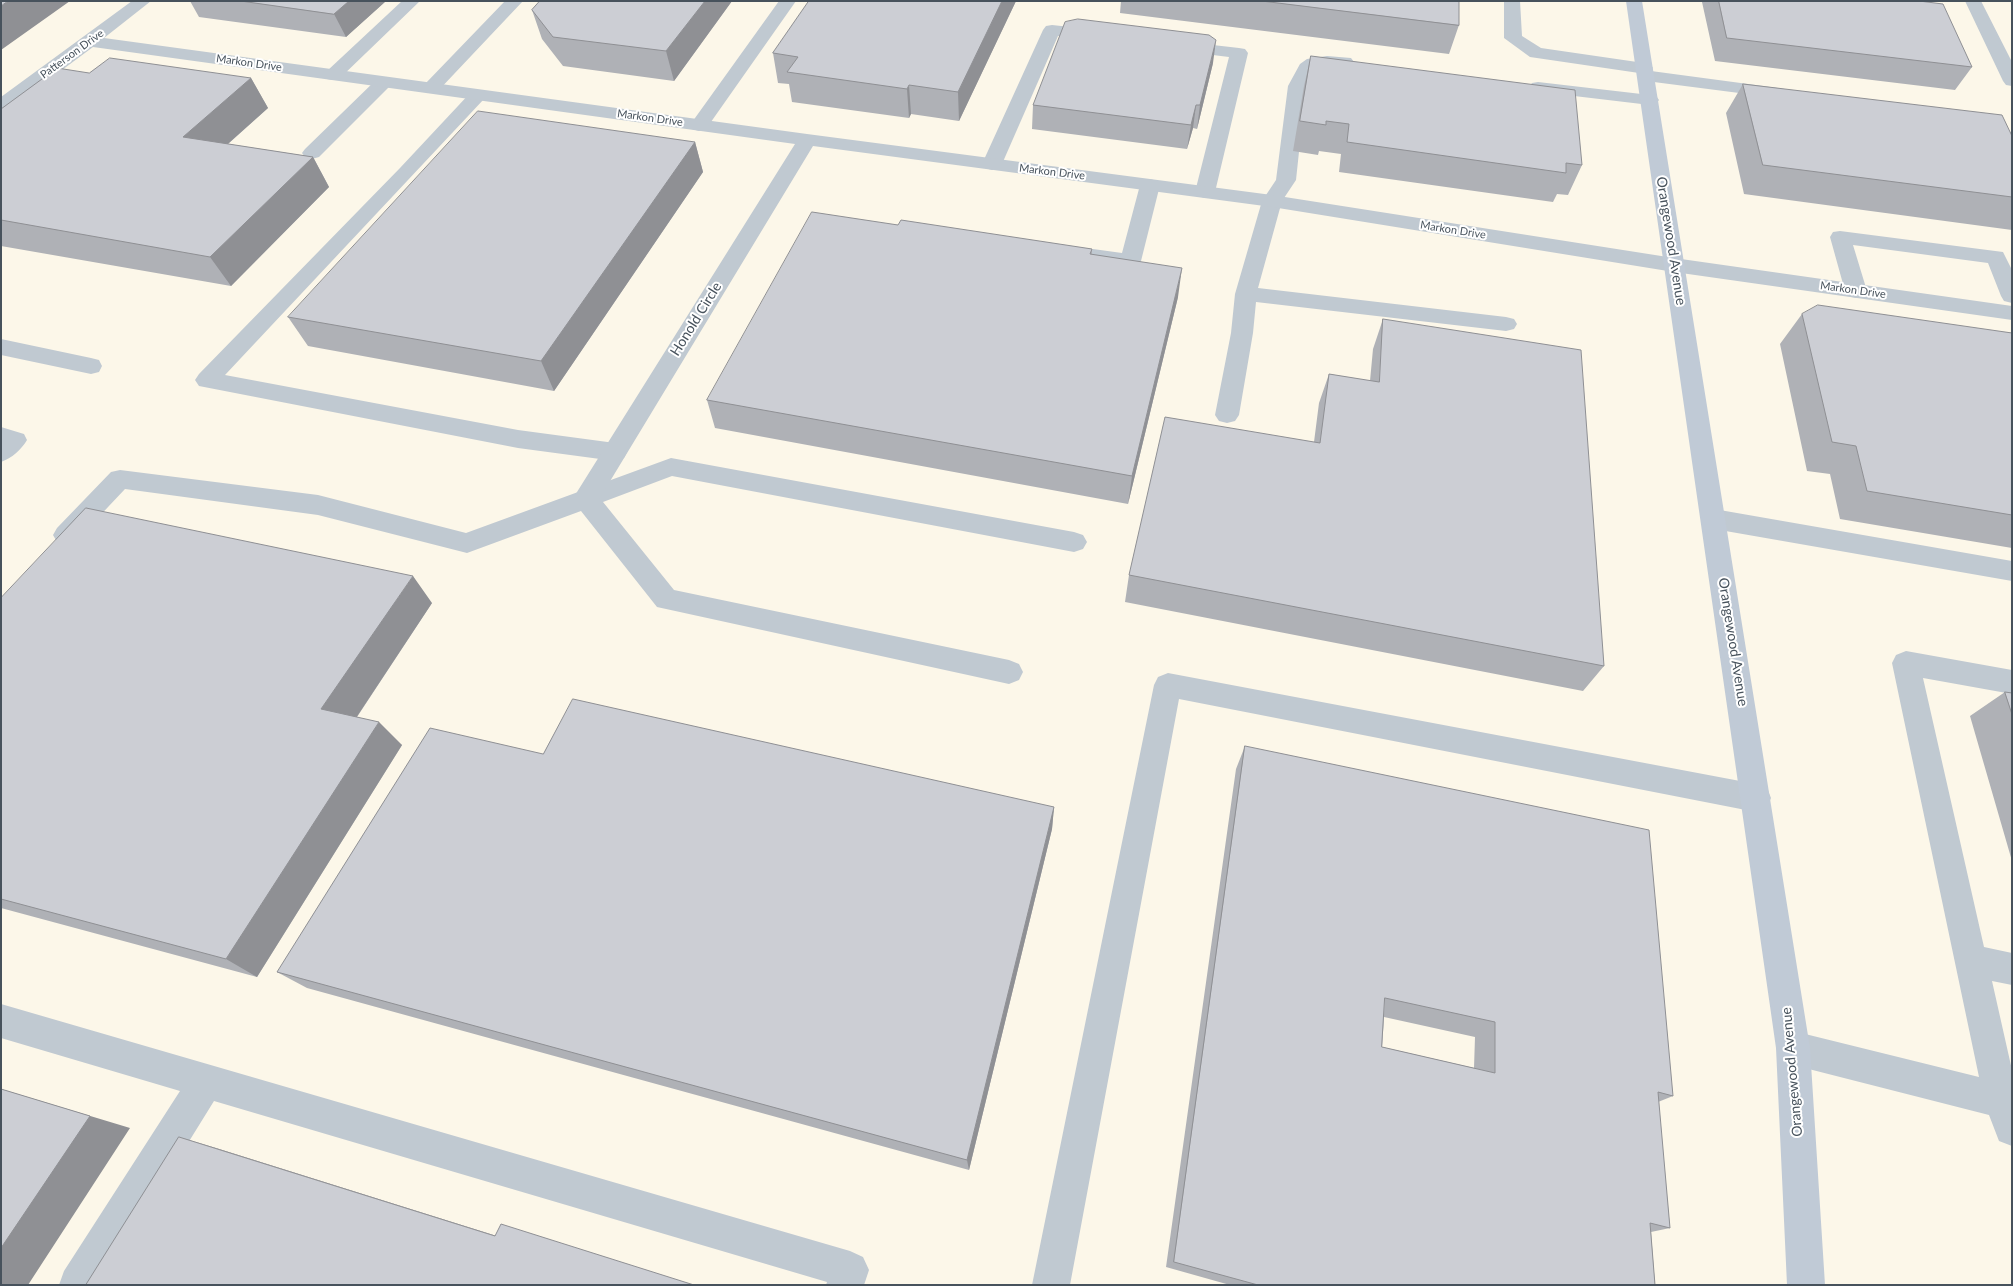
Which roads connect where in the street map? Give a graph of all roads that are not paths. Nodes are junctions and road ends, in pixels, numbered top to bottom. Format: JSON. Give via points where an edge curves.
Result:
{"nodes":[{"id":1,"x":143,"y":1,"type":"edge"},
{"id":2,"x":412,"y":1,"type":"edge"},
{"id":3,"x":514,"y":1,"type":"edge"},
{"id":4,"x":788,"y":1,"type":"edge"},
{"id":5,"x":1512,"y":1,"type":"edge"},
{"id":6,"x":1634,"y":1,"type":"edge"},
{"id":7,"x":1973,"y":1,"type":"edge"},
{"id":8,"x":1111,"y":37,"type":"edge"},
{"id":9,"x":90,"y":42,"type":"junction"},
{"id":10,"x":1160,"y":43,"type":"edge"},
{"id":11,"x":1360,"y":64,"type":"edge"},
{"id":12,"x":1645,"y":72,"type":"junction"},
{"id":13,"x":333,"y":75,"type":"junction"},
{"id":14,"x":2012,"y":80,"type":"edge"},
{"id":15,"x":384,"y":82,"type":"junction"},
{"id":16,"x":1522,"y":85,"type":"edge"},
{"id":17,"x":431,"y":88,"type":"junction"},
{"id":18,"x":478,"y":95,"type":"junction"},
{"id":19,"x":1796,"y":95,"type":"edge"},
{"id":20,"x":1650,"y":100,"type":"junction"},
{"id":21,"x":1,"y":106,"type":"edge"},
{"id":22,"x":700,"y":125,"type":"junction"},
{"id":23,"x":807,"y":140,"type":"junction"},
{"id":24,"x":312,"y":153,"type":"dead end"},
{"id":25,"x":992,"y":164,"type":"junction"},
{"id":26,"x":1150,"y":185,"type":"junction"},
{"id":27,"x":1205,"y":192,"type":"junction"},
{"id":28,"x":1272,"y":200,"type":"junction"},
{"id":29,"x":1071,"y":253,"type":"edge"},
{"id":30,"x":1674,"y":265,"type":"junction"},
{"id":31,"x":1856,"y":291,"type":"junction"},
{"id":32,"x":1246,"y":294,"type":"junction"},
{"id":33,"x":2012,"y":296,"type":"edge"},
{"id":34,"x":2012,"y":313,"type":"edge"},
{"id":35,"x":1506,"y":324,"type":"dead end"},
{"id":36,"x":1,"y":347,"type":"edge"},
{"id":37,"x":91,"y":366,"type":"dead end"},
{"id":38,"x":1227,"y":415,"type":"dead end"},
{"id":39,"x":1,"y":436,"type":"edge"},
{"id":40,"x":615,"y":452,"type":"junction"},
{"id":41,"x":1,"y":453,"type":"edge"},
{"id":42,"x":586,"y":499,"type":"junction"},
{"id":43,"x":1714,"y":518,"type":"junction"},
{"id":44,"x":1074,"y":542,"type":"dead end"},
{"id":45,"x":47,"y":555,"type":"edge"},
{"id":46,"x":2012,"y":571,"type":"edge"},
{"id":47,"x":1009,"y":672,"type":"dead end"},
{"id":48,"x":2012,"y":682,"type":"edge"},
{"id":49,"x":1756,"y":798,"type":"junction"},
{"id":50,"x":1971,"y":961,"type":"junction"},
{"id":51,"x":2012,"y":970,"type":"edge"},
{"id":52,"x":1,"y":1021,"type":"edge"},
{"id":53,"x":1793,"y":1048,"type":"junction"},
{"id":54,"x":206,"y":1081,"type":"junction"},
{"id":55,"x":2008,"y":1110,"type":"edge"},
{"id":56,"x":78,"y":1285,"type":"edge"},
{"id":57,"x":845,"y":1285,"type":"edge"},
{"id":58,"x":1051,"y":1285,"type":"edge"},
{"id":59,"x":1806,"y":1285,"type":"edge"}],
"edges":[{"from":1,"to":9,"type":"street","name":"Patterson Drive"},
{"from":2,"to":13,"type":"street"},
{"from":3,"to":17,"type":"street"},
{"from":4,"to":22,"type":"street"},
{"from":5,"to":12,"type":"street","via":[[1513,38],[1536,53]]},
{"from":6,"to":12,"type":"street","name":"Orangewood Avenue"},
{"from":7,"to":14,"type":"street"},
{"from":8,"to":25,"type":"street","via":[[1052,30]]},
{"from":9,"to":13,"type":"street","name":"Markon Drive"},
{"from":9,"to":21,"type":"street","name":"Patterson Drive"},
{"from":10,"to":27,"type":"street","via":[[1239,53]]},
{"from":11,"to":28,"type":"street","via":[[1327,61],[1313,63],[1306,68],[1297,86],[1286,180]]},
{"from":12,"to":19,"type":"street"},
{"from":12,"to":20,"type":"street","name":"Orangewood Avenue"},
{"from":13,"to":15,"type":"street","name":"Markon Drive"},
{"from":15,"to":17,"type":"street","name":"Markon Drive"},
{"from":15,"to":24,"type":"street"},
{"from":16,"to":20,"type":"street"},
{"from":17,"to":18,"type":"street","name":"Markon Drive"},
{"from":18,"to":22,"type":"street","name":"Markon Drive"},
{"from":18,"to":40,"type":"street","via":[[207,380],[518,439]]},
{"from":20,"to":30,"type":"street","name":"Orangewood Avenue"},
{"from":22,"to":23,"type":"street","name":"Markon Drive"},
{"from":23,"to":25,"type":"street","name":"Markon Drive"},
{"from":23,"to":40,"type":"street","name":"Honold Circle"},
{"from":25,"to":26,"type":"street","name":"Markon Drive"},
{"from":26,"to":27,"type":"street","name":"Markon Drive"},
{"from":26,"to":29,"type":"street","via":[[1130,261]]},
{"from":27,"to":28,"type":"street","name":"Markon Drive"},
{"from":28,"to":30,"type":"street","name":"Markon Drive"},
{"from":28,"to":32,"type":"street"},
{"from":30,"to":31,"type":"street","name":"Markon Drive"},
{"from":30,"to":43,"type":"street","name":"Orangewood Avenue"},
{"from":31,"to":33,"type":"street","via":[[1840,237],[1996,257]]},
{"from":31,"to":34,"type":"street","name":"Markon Drive"},
{"from":32,"to":35,"type":"street"},
{"from":32,"to":38,"type":"street"},
{"from":36,"to":37,"type":"street"},
{"from":39,"to":41,"type":"street","via":[[15,440]]},
{"from":40,"to":42,"type":"street","name":"Honold Circle"},
{"from":42,"to":44,"type":"street","via":[[671,467]]},
{"from":42,"to":45,"type":"street","via":[[467,543],[318,505],[120,478]]},
{"from":42,"to":47,"type":"street","via":[[666,600]]},
{"from":43,"to":46,"type":"street"},
{"from":43,"to":49,"type":"street","name":"Orangewood Avenue"},
{"from":48,"to":50,"type":"street","via":[[1906,663]]},
{"from":49,"to":53,"type":"street","name":"Orangewood Avenue"},
{"from":49,"to":58,"type":"street","via":[[1168,685]]},
{"from":50,"to":51,"type":"street"},
{"from":50,"to":55,"type":"street"},
{"from":52,"to":54,"type":"street"},
{"from":53,"to":55,"type":"street"},
{"from":53,"to":59,"type":"street","name":"Orangewood Avenue"},
{"from":54,"to":56,"type":"street"},
{"from":54,"to":57,"type":"street","via":[[850,1270]]}]}
